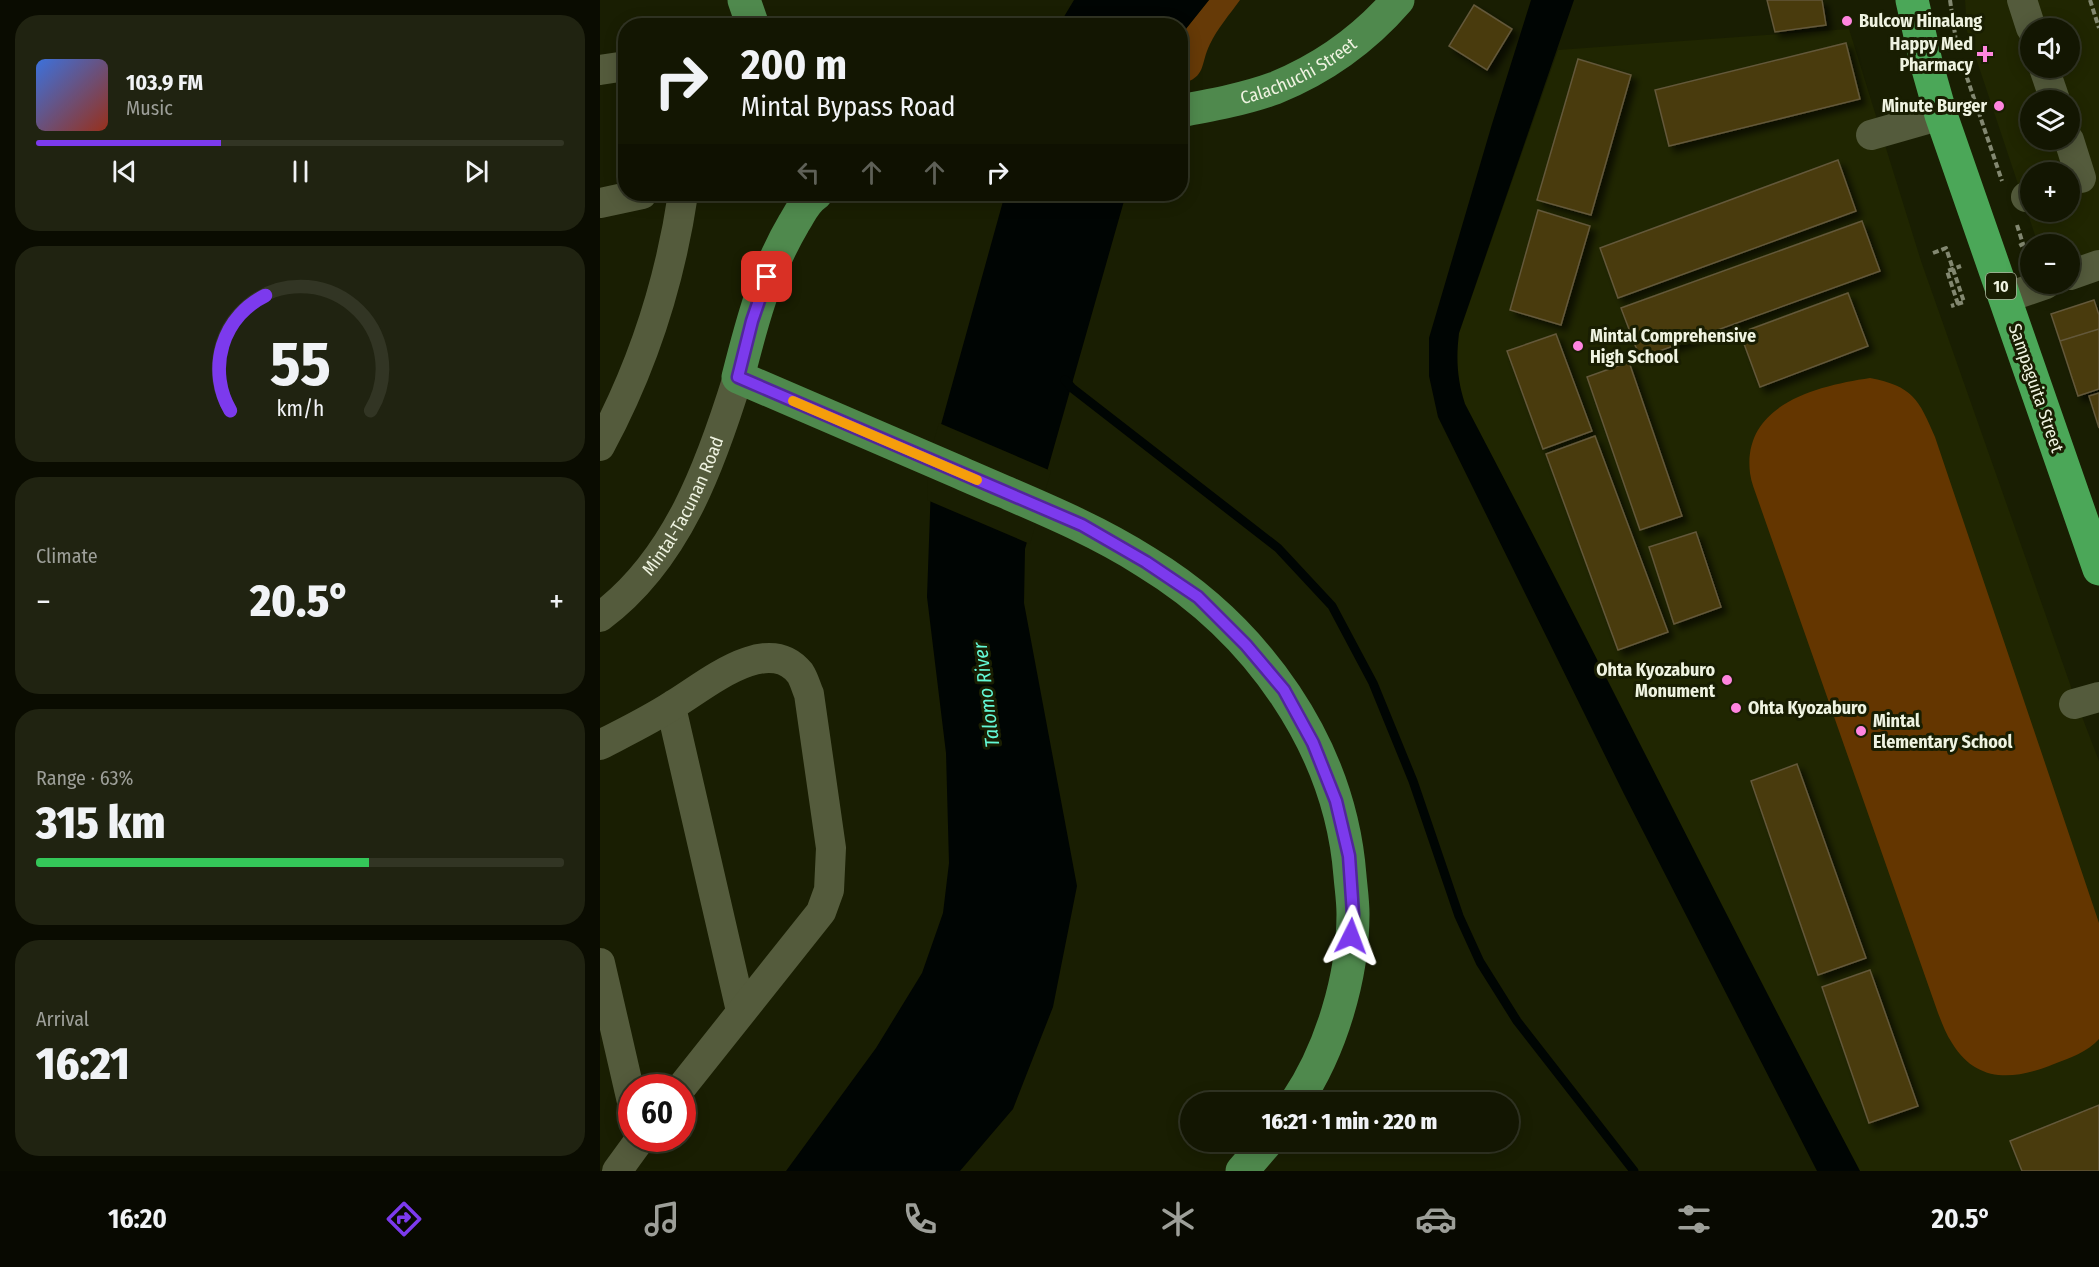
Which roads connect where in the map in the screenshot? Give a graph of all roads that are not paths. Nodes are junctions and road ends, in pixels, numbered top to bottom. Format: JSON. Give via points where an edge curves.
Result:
{"nodes":[{"id":1,"x":744,"y":0,"type":"edge"},
{"id":2,"x":1398,"y":0,"type":"edge"},
{"id":3,"x":1913,"y":0,"type":"edge"},
{"id":4,"x":2022,"y":0,"type":"edge"},
{"id":5,"x":750,"y":18,"type":"edge"},
{"id":6,"x":2028,"y":18,"type":"edge"},
{"id":7,"x":618,"y":67,"type":"edge"},
{"id":8,"x":600,"y":70,"type":"edge"},
{"id":9,"x":1188,"y":109,"type":"edge"},
{"id":10,"x":1941,"y":115,"type":"junction"},
{"id":11,"x":1871,"y":135,"type":"dead end"},
{"id":12,"x":2072,"y":150,"type":"edge"},
{"id":13,"x":2083,"y":177,"type":"edge"},
{"id":14,"x":618,"y":199,"type":"edge"},
{"id":15,"x":682,"y":201,"type":"edge"},
{"id":16,"x":806,"y":201,"type":"edge"},
{"id":17,"x":600,"y":203,"type":"edge"},
{"id":18,"x":2099,"y":265,"type":"edge"},
{"id":19,"x":2080,"y":272,"type":"edge"},
{"id":20,"x":2020,"y":293,"type":"edge"},
{"id":21,"x":2005,"y":298,"type":"junction"},
{"id":22,"x":738,"y":377,"type":"junction"},
{"id":23,"x":604,"y":427,"type":"edge"},
{"id":24,"x":2099,"y":569,"type":"edge"},
{"id":25,"x":600,"y":617,"type":"edge"},
{"id":26,"x":670,"y":707,"type":"junction"},
{"id":27,"x":600,"y":745,"type":"edge"},
{"id":28,"x":600,"y":963,"type":"edge"},
{"id":29,"x":741,"y":1011,"type":"junction"},
{"id":30,"x":626,"y":1074,"type":"edge"},
{"id":31,"x":692,"y":1074,"type":"edge"},
{"id":32,"x":1302,"y":1092,"type":"edge"},
{"id":33,"x":631,"y":1152,"type":"edge"},
{"id":34,"x":1259,"y":1152,"type":"edge"},
{"id":35,"x":617,"y":1171,"type":"edge"},
{"id":36,"x":1242,"y":1171,"type":"edge"}],
"edges":[{"from":1,"to":5,"type":"main road"},
{"from":2,"to":9,"type":"main road","name":"Calachuchi Street","via":[[1352,44],[1314,69],[1274,88]]},
{"from":3,"to":10,"type":"highway","name":"Sampaguita Street","number":"10"},
{"from":4,"to":6,"type":"street"},
{"from":7,"to":8,"type":"street"},
{"from":10,"to":11,"type":"street"},
{"from":10,"to":21,"type":"highway","name":"Sampaguita Street","number":"10"},
{"from":12,"to":13,"type":"street"},
{"from":14,"to":17,"type":"street"},
{"from":15,"to":23,"type":"street","via":[[660,302],[641,360]]},
{"from":16,"to":22,"type":"main road","via":[[767,277]]},
{"from":18,"to":19,"type":"street"},
{"from":20,"to":21,"type":"street"},
{"from":21,"to":24,"type":"highway","name":"Sampaguita Street","number":"10"},
{"from":22,"to":25,"type":"street","name":"Mintal-Tacunan Road","via":[[718,443],[694,497],[644,576]]},
{"from":22,"to":32,"type":"main road","via":[[1082,525],[1198,597],[1284,690],[1313,743],[1336,801],[1349,856],[1353,914],[1349,958],[1335,1019],[1322,1055]]},
{"from":26,"to":27,"type":"street"},
{"from":26,"to":29,"type":"street"},
{"from":26,"to":29,"type":"street","via":[[727,671],[761,658],[790,663],[801,674],[808,694],[831,848],[829,890],[821,912]]},
{"from":28,"to":30,"type":"street"},
{"from":29,"to":31,"type":"street"},
{"from":33,"to":35,"type":"street"},
{"from":34,"to":36,"type":"main road"}]}
